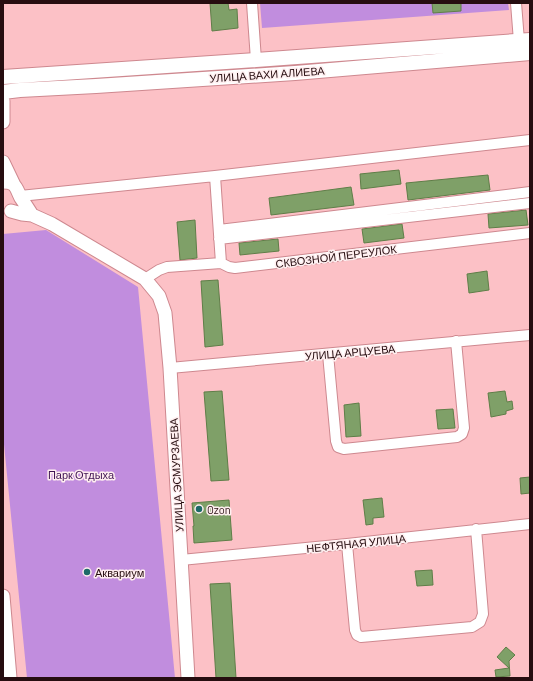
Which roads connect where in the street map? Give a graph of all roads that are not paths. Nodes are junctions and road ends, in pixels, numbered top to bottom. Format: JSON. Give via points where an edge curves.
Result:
{"nodes":[{"id":1,"x":252,"y":3,"type":"edge"},
{"id":2,"x":516,"y":3,"type":"edge"},
{"id":3,"x":525,"y":40,"type":"edge"},
{"id":4,"x":530,"y":53,"type":"edge"},
{"id":5,"x":256,"y":60,"type":"junction"},
{"id":6,"x":3,"y":77,"type":"edge"},
{"id":7,"x":3,"y":92,"type":"edge"},
{"id":8,"x":3,"y":101,"type":"edge"},
{"id":9,"x":3,"y":122,"type":"edge"},
{"id":10,"x":530,"y":140,"type":"edge"},
{"id":11,"x":3,"y":163,"type":"edge"},
{"id":12,"x":215,"y":176,"type":"junction"},
{"id":13,"x":12,"y":188,"type":"edge"},
{"id":14,"x":530,"y":192,"type":"edge"},
{"id":15,"x":530,"y":203,"type":"edge"},
{"id":16,"x":7,"y":212,"type":"edge"},
{"id":17,"x":32,"y":215,"type":"junction"},
{"id":18,"x":530,"y":233,"type":"edge"},
{"id":19,"x":219,"y":234,"type":"junction"},
{"id":20,"x":221,"y":263,"type":"junction"},
{"id":21,"x":145,"y":279,"type":"junction"},
{"id":22,"x":530,"y":335,"type":"edge"},
{"id":23,"x":456,"y":342,"type":"junction"},
{"id":24,"x":328,"y":354,"type":"junction"},
{"id":25,"x":170,"y":368,"type":"junction"},
{"id":26,"x":530,"y":524,"type":"edge"},
{"id":27,"x":476,"y":529,"type":"junction"},
{"id":28,"x":347,"y":544,"type":"junction"},
{"id":29,"x":181,"y":560,"type":"junction"},
{"id":30,"x":3,"y":596,"type":"edge"},
{"id":31,"x":6,"y":651,"type":"edge"},
{"id":32,"x":10,"y":678,"type":"edge"},
{"id":33,"x":188,"y":678,"type":"edge"}],
"edges":[{"from":1,"to":5,"type":"street"},
{"from":2,"to":3,"type":"street"},
{"from":3,"to":5,"type":"main road","name":"УЛИЦА ВАХИ АЛИЕВА"},
{"from":4,"to":7,"type":"main road","name":"УЛИЦА ВАХИ АЛИЕВА","via":[[287,73]]},
{"from":5,"to":6,"type":"main road","name":"УЛИЦА ВАХИ АЛИЕВА"},
{"from":8,"to":9,"type":"street"},
{"from":10,"to":12,"type":"street"},
{"from":11,"to":13,"type":"street"},
{"from":12,"to":13,"type":"street"},
{"from":12,"to":19,"type":"street"},
{"from":13,"to":16,"type":"street","via":[[20,200],[15,209]]},
{"from":13,"to":17,"type":"street"},
{"from":14,"to":19,"type":"street"},
{"from":15,"to":19,"type":"street"},
{"from":16,"to":17,"type":"street","name":"УЛИЦА ЭСМУРЗАЕВА"},
{"from":17,"to":21,"type":"street","name":"УЛИЦА ЭСМУРЗАЕВА","via":[[52,224]]},
{"from":18,"to":20,"type":"street","name":"СКВОЗНОЙ ПЕРЕУЛОК","via":[[235,268]]},
{"from":19,"to":20,"type":"street"},
{"from":20,"to":21,"type":"street","name":"СКВОЗНОЙ ПЕРЕУЛОК","via":[[167,267]]},
{"from":21,"to":25,"type":"street","name":"УЛИЦА ЭСМУРЗАЕВА","via":[[159,296],[165,313]]},
{"from":22,"to":23,"type":"street","name":"УЛИЦА АРЦУЕВА"},
{"from":23,"to":24,"type":"street","name":"УЛИЦА АРЦУЕВА"},
{"from":23,"to":24,"type":"street","via":[[464,428],[462,434],[457,437],[344,450],[338,447],[336,441]]},
{"from":24,"to":25,"type":"street","name":"УЛИЦА АРЦУЕВА"},
{"from":25,"to":29,"type":"street","name":"УЛИЦА ЭСМУРЗАЕВА"},
{"from":26,"to":27,"type":"street","name":"НЕФТЯНАЯ УЛИЦА"},
{"from":27,"to":28,"type":"street","name":"НЕФТЯНАЯ УЛИЦА"},
{"from":27,"to":28,"type":"street","via":[[483,614],[480,622],[472,627],[361,637],[357,635]]},
{"from":28,"to":29,"type":"street","name":"НЕФТЯНАЯ УЛИЦА"},
{"from":29,"to":33,"type":"street","name":"УЛИЦА ЭСМУРЗАЕВА"},
{"from":30,"to":31,"type":"street"},
{"from":31,"to":32,"type":"street"}]}
